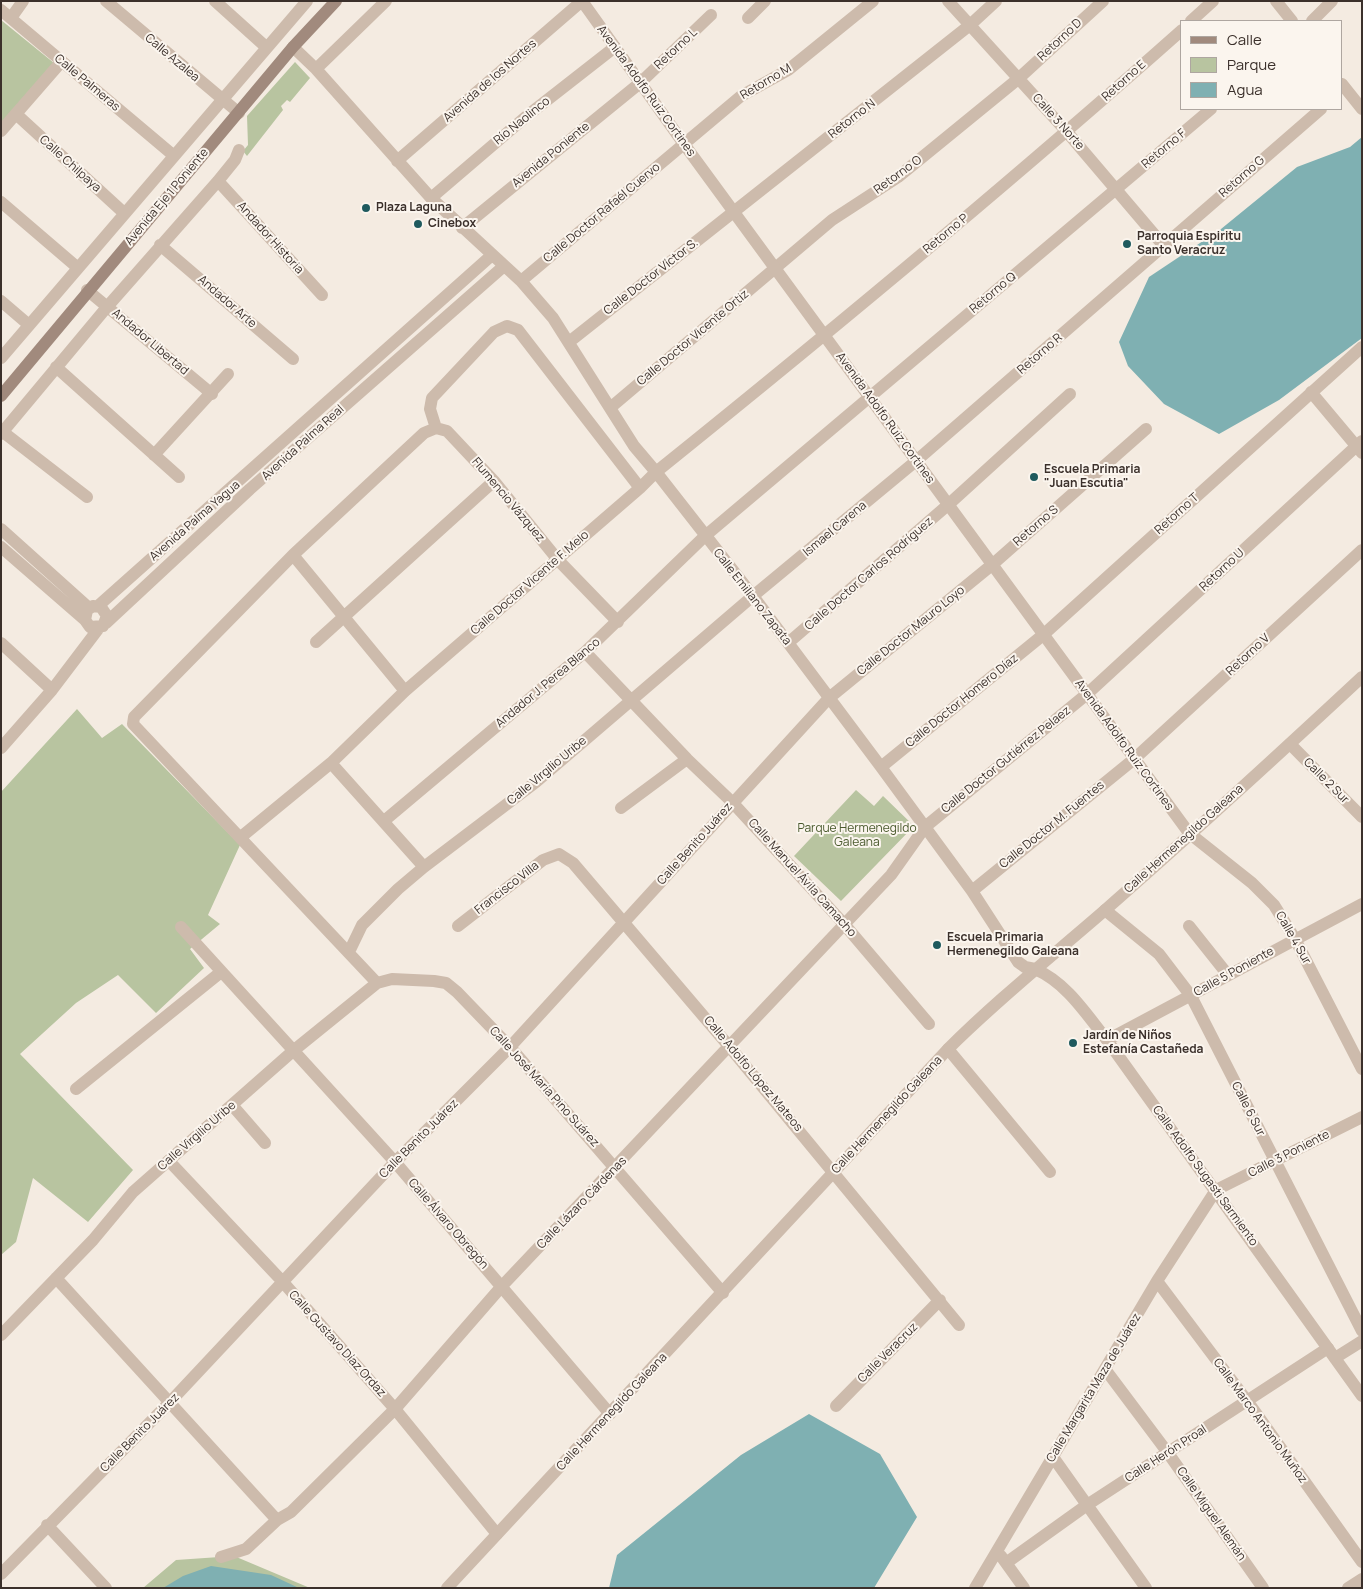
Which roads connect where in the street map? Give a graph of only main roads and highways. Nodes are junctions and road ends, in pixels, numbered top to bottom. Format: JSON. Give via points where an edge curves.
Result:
{"nodes":[{"id":1,"x":336,"y":1,"type":"edge"},
{"id":2,"x":1,"y":396,"type":"edge"}],
"edges":[{"from":1,"to":2,"type":"main road","name":"Avenida Eje 1 Poniente","via":[[293,47]]}]}
